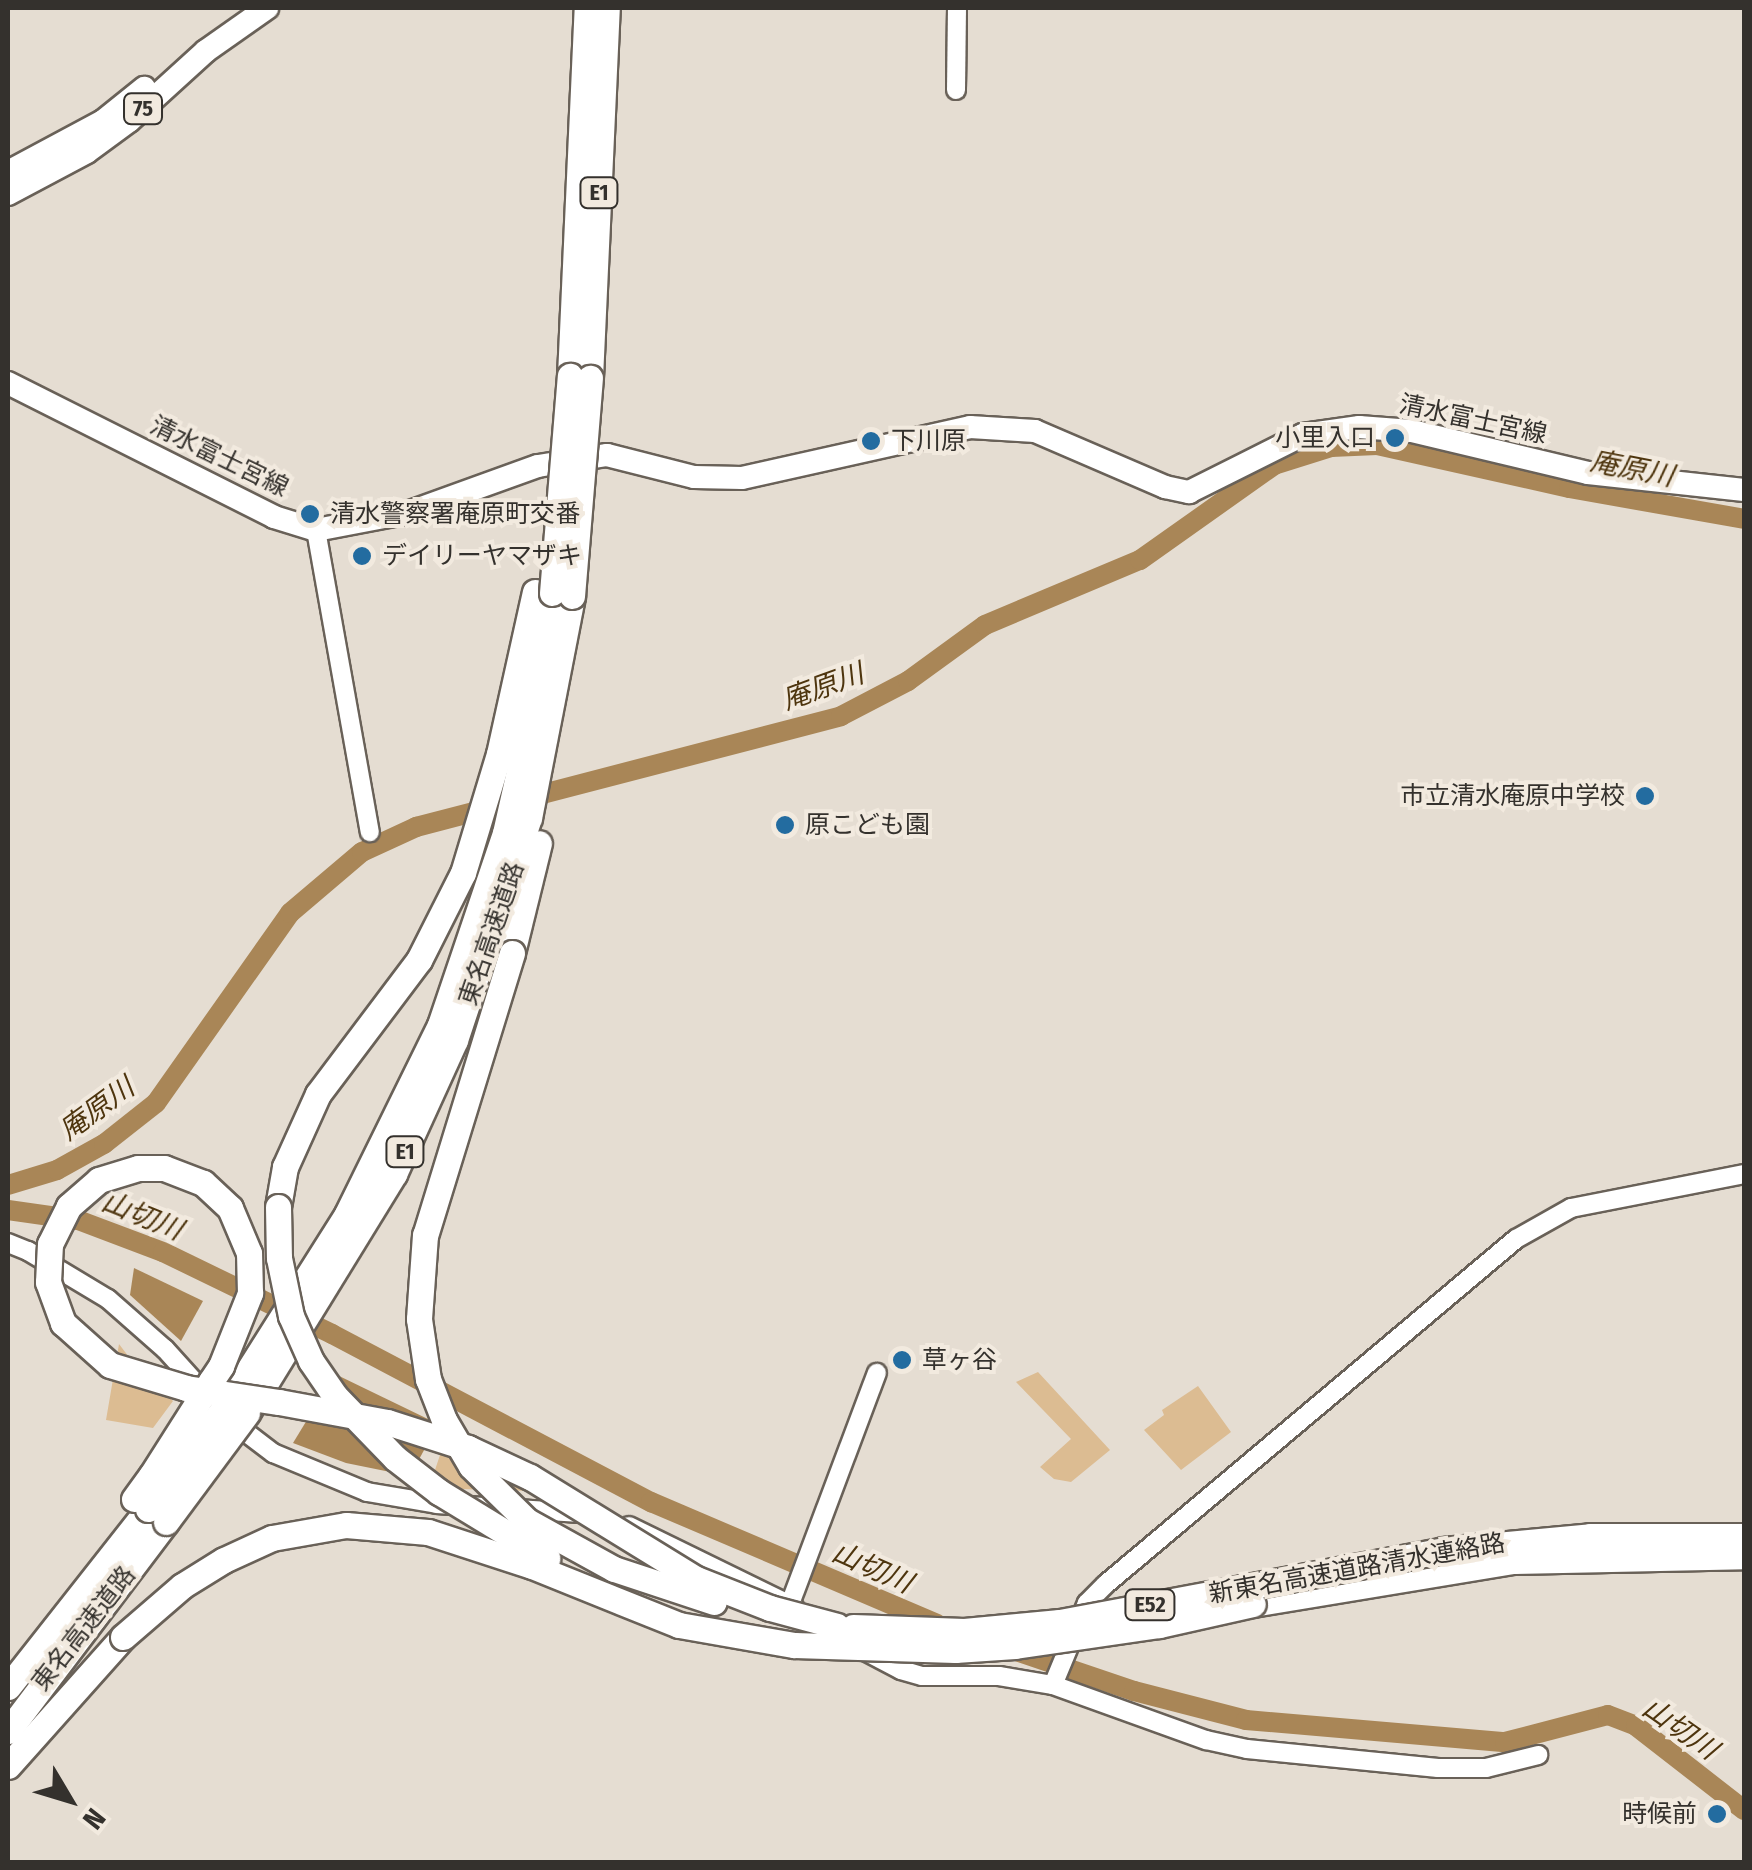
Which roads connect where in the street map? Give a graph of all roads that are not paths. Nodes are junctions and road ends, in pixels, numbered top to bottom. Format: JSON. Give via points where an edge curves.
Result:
{"nodes":[{"id":1,"x":238,"y":8,"type":"edge"},
{"id":2,"x":267,"y":8,"type":"edge"},
{"id":3,"x":586,"y":8,"type":"edge"},
{"id":4,"x":608,"y":8,"type":"edge"},
{"id":5,"x":957,"y":8,"type":"edge"},
{"id":6,"x":956,"y":90,"type":"dead end"},
{"id":7,"x":8,"y":172,"type":"edge"},
{"id":8,"x":8,"y":194,"type":"edge"},
{"id":9,"x":8,"y":383,"type":"edge"},
{"id":10,"x":1744,"y":490,"type":"edge"},
{"id":11,"x":316,"y":530,"type":"junction"},
{"id":12,"x":553,"y":594,"type":"junction"},
{"id":13,"x":549,"y":655,"type":"junction"},
{"id":14,"x":370,"y":832,"type":"dead end"},
{"id":15,"x":492,"y":943,"type":"junction"},
{"id":16,"x":1744,"y":1174,"type":"edge"},
{"id":17,"x":8,"y":1243,"type":"edge"},
{"id":18,"x":877,"y":1373,"type":"dead end"},
{"id":19,"x":149,"y":1510,"type":"junction"},
{"id":20,"x":1744,"y":1536,"type":"edge"},
{"id":21,"x":1590,"y":1546,"type":"junction"},
{"id":22,"x":1744,"y":1556,"type":"edge"},
{"id":23,"x":93,"y":1585,"type":"junction"},
{"id":24,"x":794,"y":1596,"type":"junction"},
{"id":25,"x":70,"y":1617,"type":"junction"},
{"id":26,"x":845,"y":1627,"type":"junction"},
{"id":27,"x":893,"y":1649,"type":"junction"},
{"id":28,"x":8,"y":1684,"type":"edge"},
{"id":29,"x":1053,"y":1684,"type":"junction"},
{"id":30,"x":8,"y":1731,"type":"edge"},
{"id":31,"x":1538,"y":1756,"type":"dead end"},
{"id":32,"x":8,"y":1766,"type":"edge"}],
"edges":[{"from":1,"to":7,"type":"main road","number":"75","via":[[103,121]]},
{"from":2,"to":8,"type":"main road","number":"75","via":[[206,51],[129,122]]},
{"from":3,"to":12,"type":"highway","name":"東名高速道路","number":"E1","bridge":true},
{"from":4,"to":12,"type":"highway","name":"東名高速道路","number":"E1","bridge":true,"via":[[590,378]]},
{"from":5,"to":6,"type":"street"},
{"from":9,"to":11,"type":"main road","name":"清水富士宮線","via":[[274,516]]},
{"from":10,"to":11,"type":"main road","name":"清水富士宮線","via":[[1588,473],[1412,431],[1359,427],[1303,435],[1189,492],[1035,431],[970,427],[742,478],[694,477],[606,455],[538,466],[410,512]]},
{"from":11,"to":14,"type":"street"},
{"from":12,"to":13,"type":"highway","name":"東名高速道路","number":"E1"},
{"from":13,"to":15,"type":"highway","name":"東名高速道路","number":"E1","via":[[505,833]]},
{"from":13,"to":15,"type":"highway","name":"東名高速道路","number":"E1","via":[[537,818]]},
{"from":13,"to":27,"type":"highway","bridge":true,"via":[[444,913],[405,981],[318,1094],[285,1167],[278,1207],[291,1316],[312,1361],[358,1424],[483,1522],[616,1590],[714,1622],[798,1640]]},
{"from":15,"to":19,"type":"highway","name":"東名高速道路","number":"E1","bridge":true,"via":[[402,1158],[238,1407]]},
{"from":15,"to":26,"type":"highway","bridge":true,"via":[[425,1235],[419,1292],[421,1346],[444,1420],[487,1485],[527,1521],[578,1552],[718,1603]]},
{"from":16,"to":29,"type":"street","via":[[1571,1208],[1532,1228],[1106,1584],[1087,1603]]},
{"from":17,"to":24,"type":"street","via":[[108,1299],[249,1437],[317,1475],[426,1502],[554,1509],[623,1524]]},
{"from":18,"to":24,"type":"street"},
{"from":19,"to":23,"type":"highway","name":"東名高速道路"},
{"from":19,"to":26,"type":"highway","bridge":true,"via":[[151,1476],[196,1405],[203,1393],[211,1380],[220,1366],[246,1310],[251,1280],[243,1230],[230,1208],[203,1183],[164,1168],[98,1180],[68,1206],[50,1244],[48,1282],[63,1324],[110,1365],[186,1388],[204,1391],[223,1394],[242,1396],[260,1400],[279,1402],[387,1422],[468,1448],[550,1488],[696,1580]]},
{"from":20,"to":21,"type":"highway","name":"新東名高速道路清水連絡路","number":"E52"},
{"from":21,"to":22,"type":"highway","name":"新東名高速道路清水連絡路","number":"E52"},
{"from":21,"to":26,"type":"highway","name":"新東名高速道路清水連絡路","number":"E52","bridge":true,"via":[[1443,1550],[1060,1622],[964,1630]]},
{"from":21,"to":27,"type":"highway","name":"新東名高速道路清水連絡路","number":"E52","bridge":true,"via":[[1061,1642]]},
{"from":23,"to":25,"type":"highway"},
{"from":23,"to":25,"type":"highway","name":"東名高速道路"},
{"from":24,"to":29,"type":"street","via":[[900,1670]]},
{"from":25,"to":28,"type":"highway"},
{"from":25,"to":30,"type":"highway","name":"東名高速道路"},
{"from":27,"to":32,"type":"highway","bridge":true,"via":[[794,1644],[680,1624],[428,1532],[360,1525],[296,1532],[250,1547],[182,1586],[123,1636]]},
{"from":29,"to":31,"type":"street","via":[[1247,1749],[1438,1768],[1486,1768]]}]}
